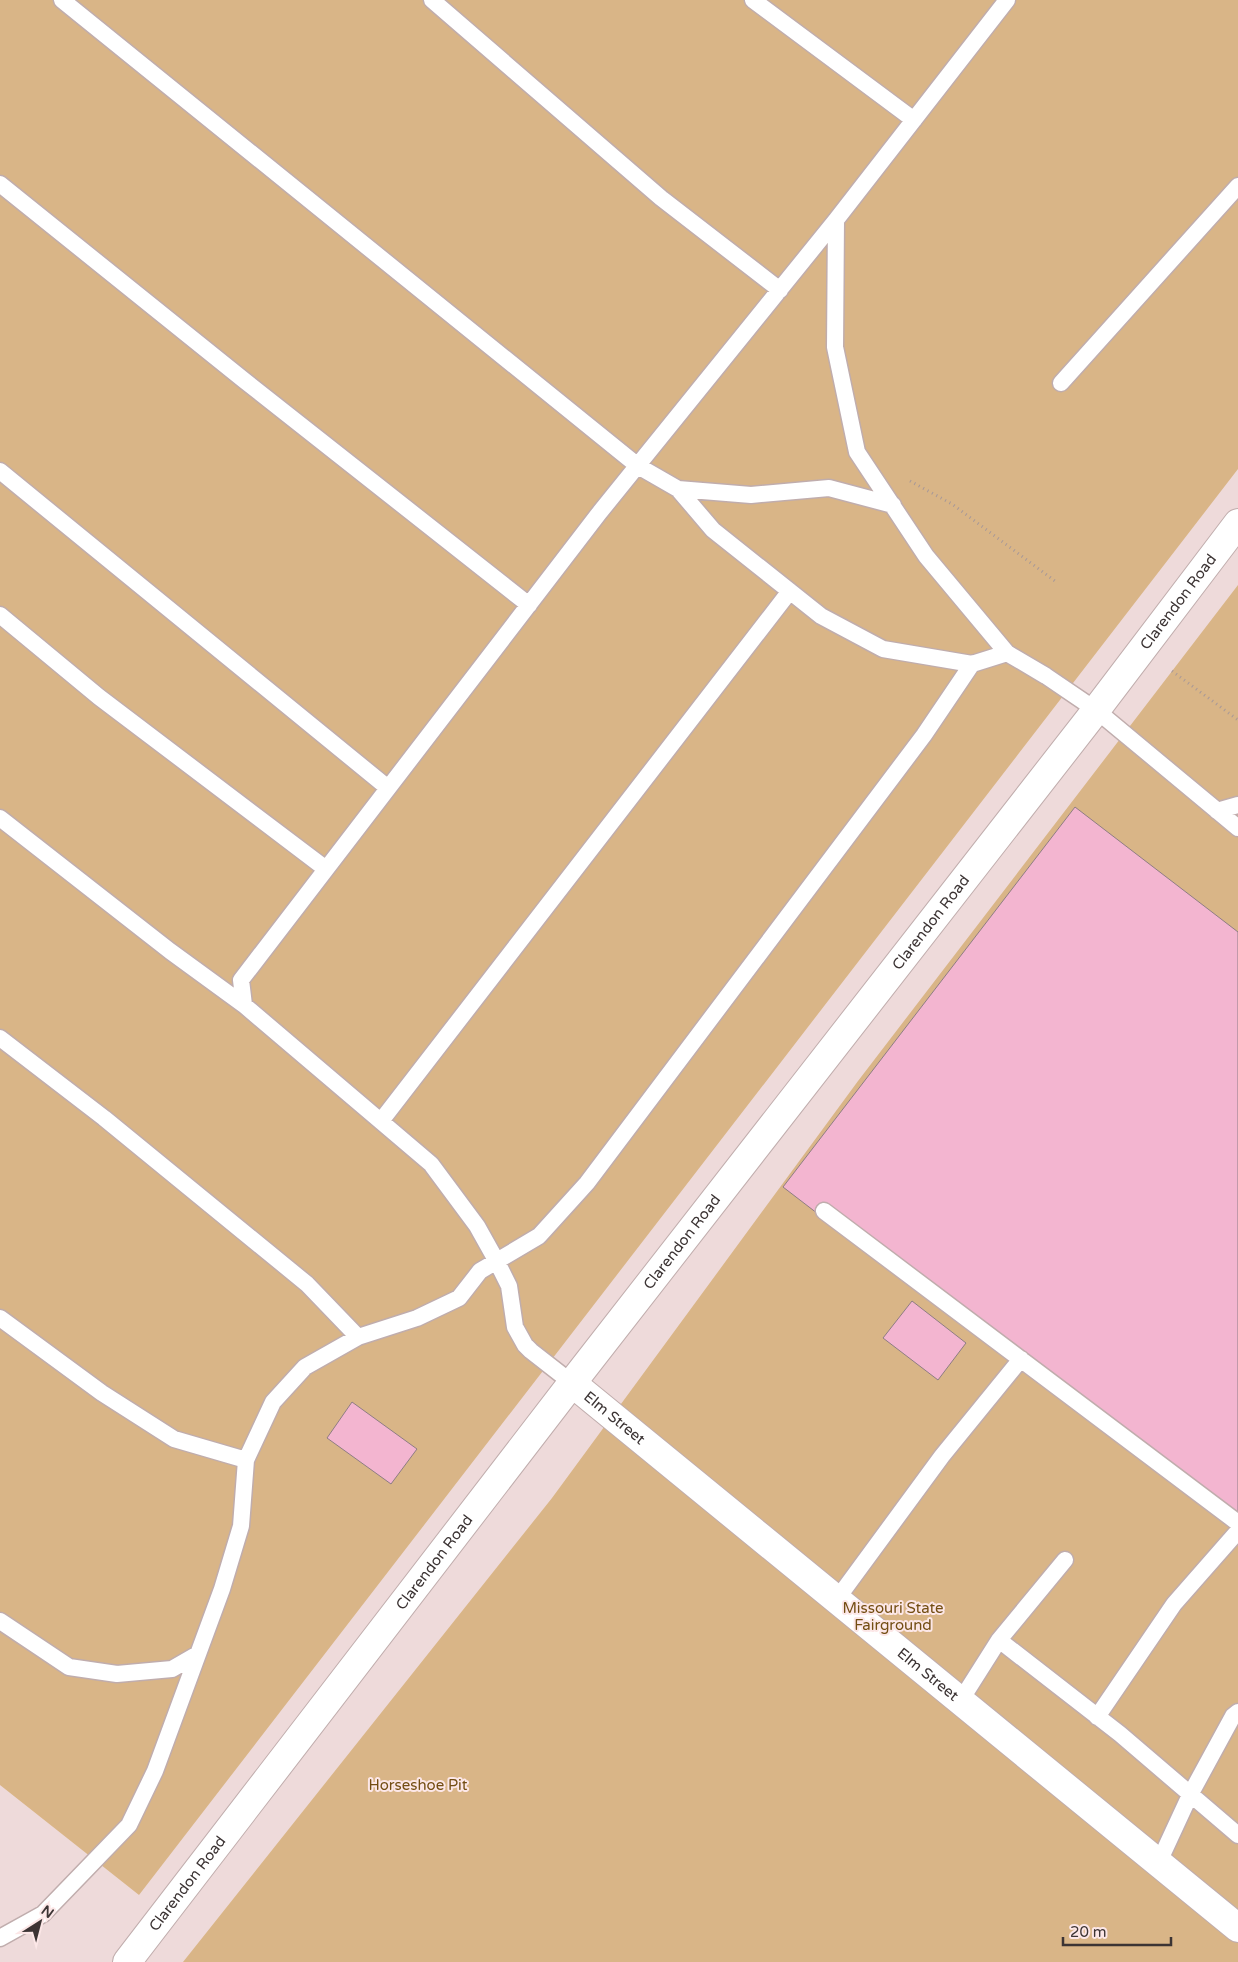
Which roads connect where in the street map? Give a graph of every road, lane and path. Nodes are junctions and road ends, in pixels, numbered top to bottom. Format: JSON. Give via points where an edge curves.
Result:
{"nodes":[{"id":1,"x":62,"y":0,"type":"edge"},
{"id":2,"x":432,"y":0,"type":"edge"},
{"id":3,"x":753,"y":0,"type":"edge"},
{"id":4,"x":1007,"y":0,"type":"edge"},
{"id":5,"x":914,"y":120,"type":"junction"},
{"id":6,"x":0,"y":184,"type":"edge"},
{"id":7,"x":1238,"y":186,"type":"edge"},
{"id":8,"x":836,"y":220,"type":"junction"},
{"id":9,"x":780,"y":290,"type":"junction"},
{"id":10,"x":1061,"y":383,"type":"dead end"},
{"id":11,"x":638,"y":466,"type":"junction"},
{"id":12,"x":0,"y":471,"type":"edge"},
{"id":13,"x":909,"y":480,"type":"dead end"},
{"id":14,"x":678,"y":489,"type":"junction"},
{"id":15,"x":893,"y":505,"type":"junction"},
{"id":16,"x":1238,"y":523,"type":"edge"},
{"id":17,"x":1055,"y":581,"type":"dead end"},
{"id":18,"x":790,"y":591,"type":"junction"},
{"id":19,"x":529,"y":605,"type":"junction"},
{"id":20,"x":0,"y":615,"type":"edge"},
{"id":21,"x":1007,"y":653,"type":"junction"},
{"id":22,"x":972,"y":664,"type":"junction"},
{"id":23,"x":1172,"y":671,"type":"dead end"},
{"id":24,"x":1096,"y":710,"type":"junction"},
{"id":25,"x":1238,"y":720,"type":"edge"},
{"id":26,"x":388,"y":788,"type":"junction"},
{"id":27,"x":1238,"y":805,"type":"edge"},
{"id":28,"x":1216,"y":811,"type":"junction"},
{"id":29,"x":0,"y":818,"type":"edge"},
{"id":30,"x":1238,"y":828,"type":"edge"},
{"id":31,"x":326,"y":869,"type":"junction"},
{"id":32,"x":244,"y":1005,"type":"junction"},
{"id":33,"x":0,"y":1038,"type":"edge"},
{"id":34,"x":381,"y":1121,"type":"junction"},
{"id":35,"x":824,"y":1211,"type":"dead end"},
{"id":36,"x":496,"y":1260,"type":"junction"},
{"id":37,"x":0,"y":1318,"type":"edge"},
{"id":38,"x":358,"y":1337,"type":"junction"},
{"id":39,"x":1021,"y":1359,"type":"junction"},
{"id":40,"x":572,"y":1383,"type":"junction"},
{"id":41,"x":246,"y":1460,"type":"junction"},
{"id":42,"x":1238,"y":1523,"type":"edge"},
{"id":43,"x":1238,"y":1531,"type":"edge"},
{"id":44,"x":1065,"y":1560,"type":"dead end"},
{"id":45,"x":838,"y":1600,"type":"junction"},
{"id":46,"x":0,"y":1621,"type":"edge"},
{"id":47,"x":1000,"y":1640,"type":"junction"},
{"id":48,"x":198,"y":1654,"type":"junction"},
{"id":49,"x":961,"y":1700,"type":"junction"},
{"id":50,"x":1238,"y":1712,"type":"edge"},
{"id":51,"x":1098,"y":1717,"type":"junction"},
{"id":52,"x":1190,"y":1794,"type":"junction"},
{"id":53,"x":1238,"y":1835,"type":"edge"},
{"id":54,"x":1158,"y":1862,"type":"junction"},
{"id":55,"x":1238,"y":1928,"type":"edge"},
{"id":56,"x":0,"y":1938,"type":"edge"},
{"id":57,"x":127,"y":1962,"type":"edge"}],
"edges":[{"from":1,"to":11,"type":"lane"},
{"from":2,"to":9,"type":"lane","via":[[661,198]]},
{"from":3,"to":5,"type":"lane"},
{"from":4,"to":5,"type":"lane"},
{"from":5,"to":8,"type":"lane"},
{"from":6,"to":19,"type":"lane"},
{"from":7,"to":10,"type":"lane"},
{"from":8,"to":9,"type":"lane"},
{"from":8,"to":15,"type":"lane","via":[[835,347],[857,452]]},
{"from":9,"to":11,"type":"lane"},
{"from":11,"to":14,"type":"lane"},
{"from":11,"to":19,"type":"lane"},
{"from":12,"to":26,"type":"lane"},
{"from":13,"to":17,"type":"path","via":[[952,504]]},
{"from":14,"to":15,"type":"lane","via":[[751,495],[829,488]]},
{"from":14,"to":18,"type":"lane","via":[[713,530]]},
{"from":15,"to":21,"type":"lane","via":[[926,556]]},
{"from":16,"to":24,"type":"street","name":"Clarendon Road"},
{"from":18,"to":22,"type":"lane","via":[[821,616],[883,649]]},
{"from":18,"to":34,"type":"lane"},
{"from":19,"to":26,"type":"lane"},
{"from":20,"to":31,"type":"lane","via":[[99,697]]},
{"from":21,"to":22,"type":"lane"},
{"from":21,"to":24,"type":"lane"},
{"from":22,"to":36,"type":"lane","via":[[906,759],[587,1184],[539,1236]]},
{"from":23,"to":25,"type":"path"},
{"from":24,"to":28,"type":"lane"},
{"from":24,"to":40,"type":"street","name":"Clarendon Road"},
{"from":26,"to":31,"type":"lane"},
{"from":27,"to":28,"type":"lane"},
{"from":28,"to":30,"type":"lane"},
{"from":29,"to":32,"type":"lane"},
{"from":31,"to":32,"type":"lane","via":[[241,980]]},
{"from":32,"to":34,"type":"lane"},
{"from":33,"to":38,"type":"lane","via":[[104,1118],[307,1284]]},
{"from":34,"to":36,"type":"lane","via":[[431,1164],[477,1226]]},
{"from":35,"to":39,"type":"lane"},
{"from":36,"to":38,"type":"lane","via":[[480,1271],[459,1298],[416,1318]]},
{"from":36,"to":40,"type":"lane","via":[[509,1286],[515,1327],[525,1345]]},
{"from":37,"to":41,"type":"lane","via":[[102,1393],[174,1439]]},
{"from":38,"to":41,"type":"lane","via":[[305,1367],[273,1402]]},
{"from":39,"to":42,"type":"lane"},
{"from":39,"to":45,"type":"lane","via":[[942,1456]]},
{"from":40,"to":45,"type":"street","name":"Elm Street"},
{"from":40,"to":57,"type":"street","name":"Clarendon Road"},
{"from":41,"to":48,"type":"lane","via":[[241,1526]]},
{"from":43,"to":51,"type":"lane","via":[[1174,1604]]},
{"from":44,"to":47,"type":"lane"},
{"from":45,"to":49,"type":"street","name":"Elm Street"},
{"from":46,"to":48,"type":"lane","via":[[70,1667],[117,1674],[172,1669]]},
{"from":47,"to":49,"type":"lane"},
{"from":47,"to":51,"type":"lane"},
{"from":48,"to":56,"type":"lane","via":[[155,1771],[130,1825],[43,1914]]},
{"from":49,"to":54,"type":"street","name":"Elm Street"},
{"from":50,"to":52,"type":"lane"},
{"from":51,"to":52,"type":"lane"},
{"from":52,"to":53,"type":"lane"},
{"from":52,"to":54,"type":"lane"},
{"from":54,"to":55,"type":"street","name":"Elm Street"}]}
